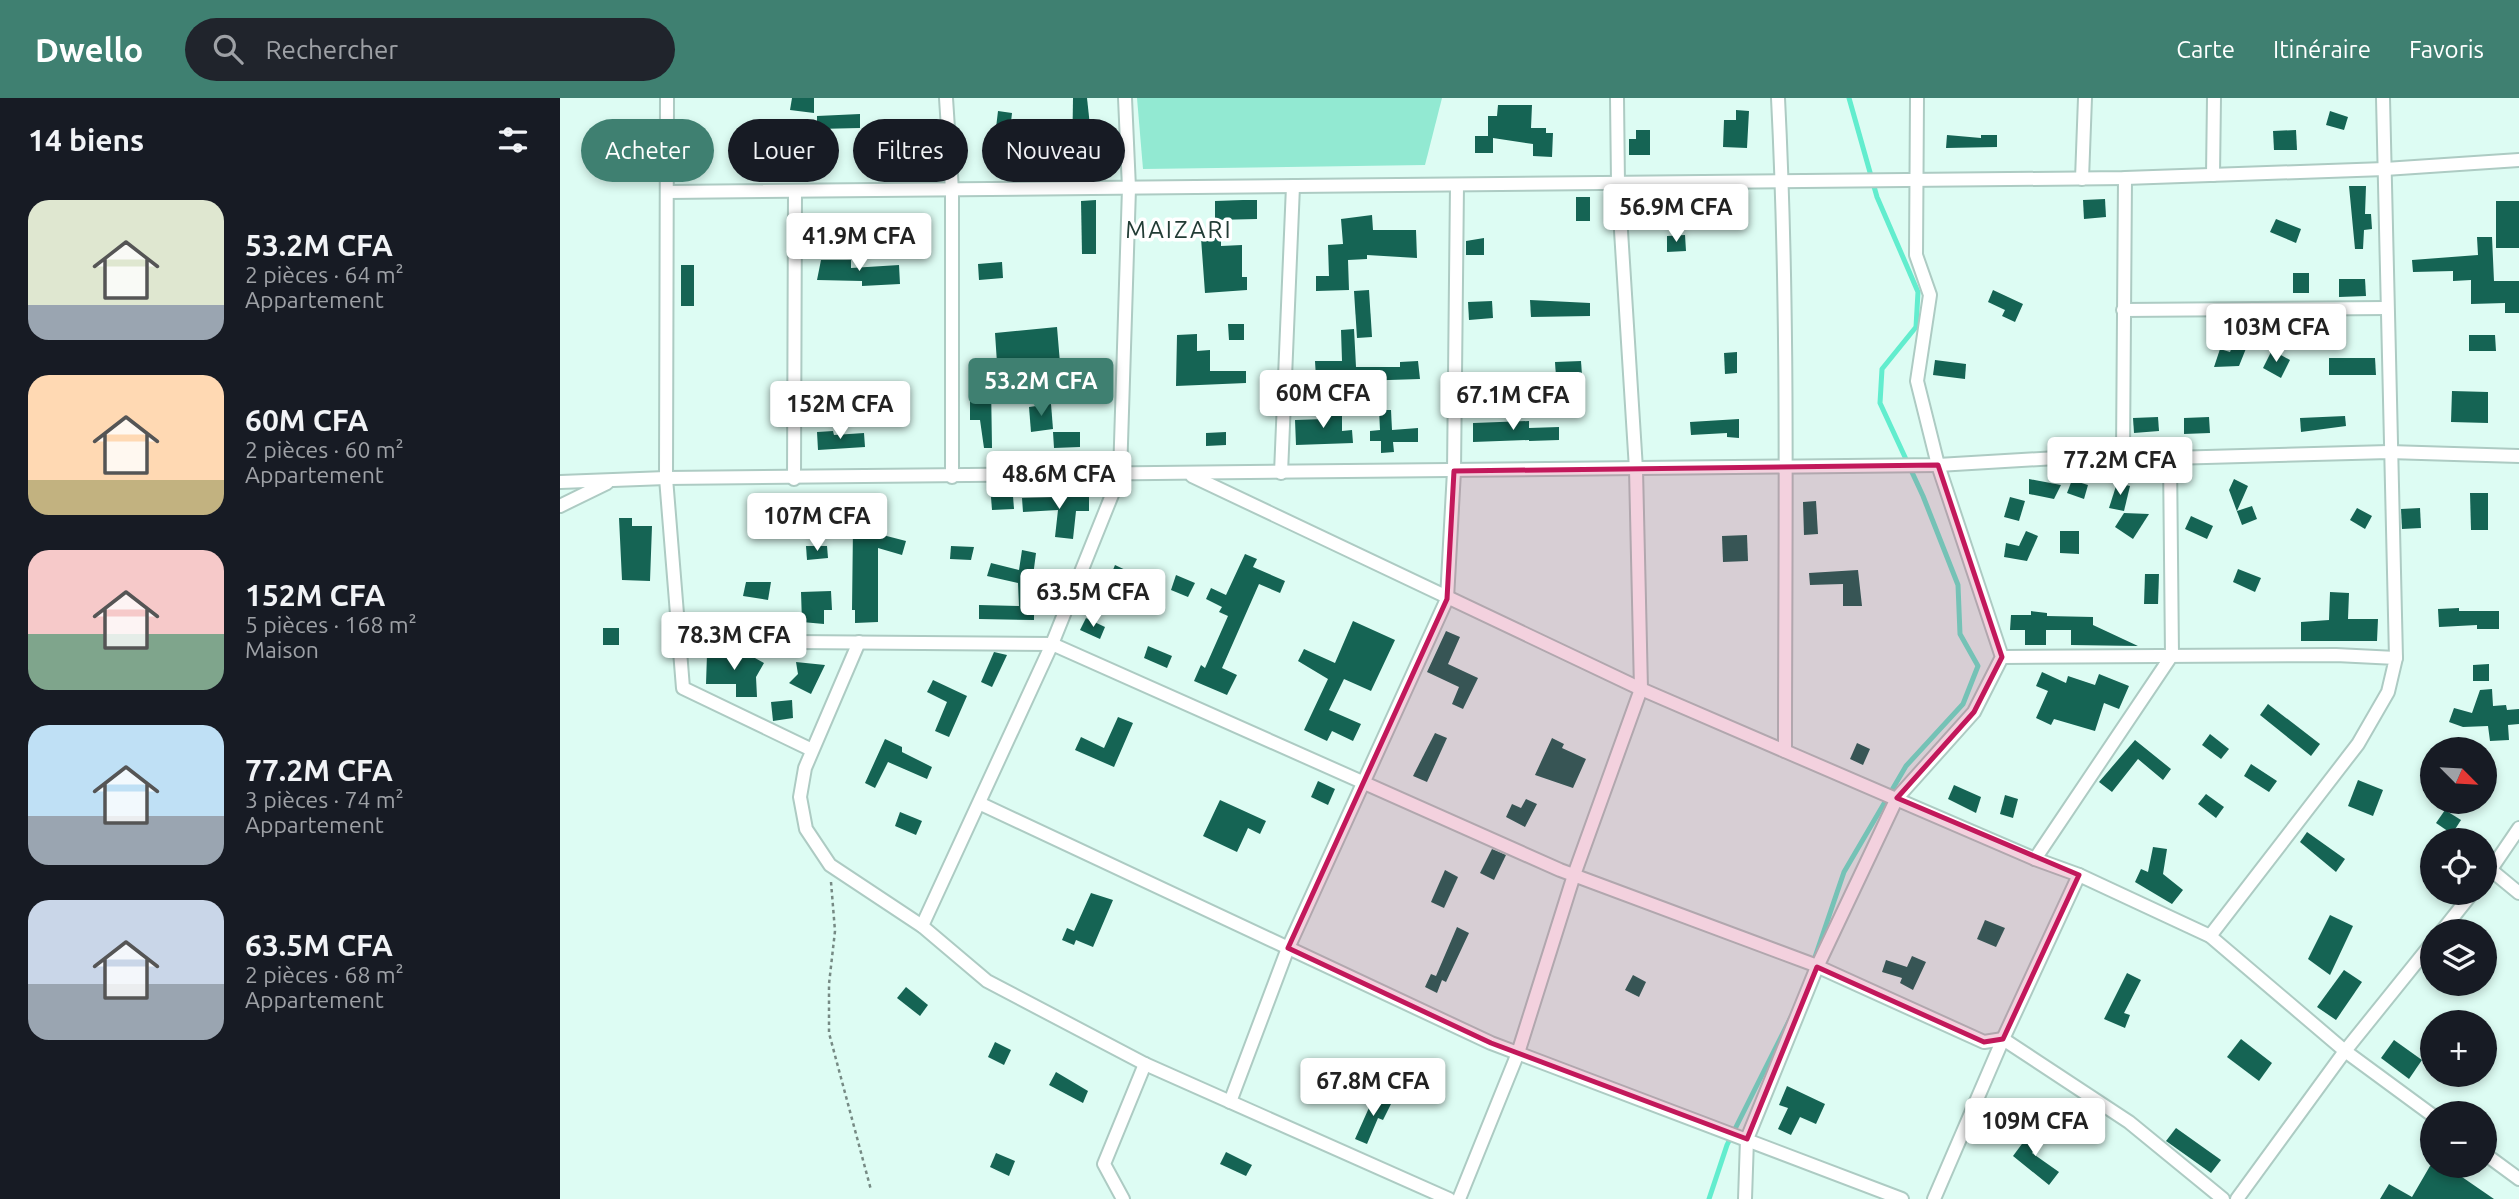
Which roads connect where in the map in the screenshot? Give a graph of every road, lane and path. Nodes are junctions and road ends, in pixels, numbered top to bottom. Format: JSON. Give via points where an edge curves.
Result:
{"nodes":[{"id":1,"x":667,"y":98,"type":"edge"},
{"id":2,"x":946,"y":98,"type":"edge"},
{"id":3,"x":1125,"y":98,"type":"edge"},
{"id":4,"x":1617,"y":98,"type":"edge"},
{"id":5,"x":1778,"y":98,"type":"edge"},
{"id":6,"x":1917,"y":98,"type":"edge"},
{"id":7,"x":2085,"y":98,"type":"edge"},
{"id":8,"x":2214,"y":98,"type":"edge"},
{"id":9,"x":2383,"y":98,"type":"edge"},
{"id":10,"x":2519,"y":160,"type":"edge"},
{"id":11,"x":2385,"y":169,"type":"junction"},
{"id":12,"x":2213,"y":175,"type":"junction"},
{"id":13,"x":2082,"y":178,"type":"junction"},
{"id":14,"x":2125,"y":178,"type":"junction"},
{"id":15,"x":1917,"y":180,"type":"junction"},
{"id":16,"x":1782,"y":182,"type":"junction"},
{"id":17,"x":1618,"y":183,"type":"junction"},
{"id":18,"x":1457,"y":185,"type":"junction"},
{"id":19,"x":1293,"y":186,"type":"junction"},
{"id":20,"x":1129,"y":188,"type":"junction"},
{"id":21,"x":952,"y":190,"type":"junction"},
{"id":22,"x":795,"y":191,"type":"junction"},
{"id":23,"x":667,"y":192,"type":"junction"},
{"id":24,"x":2387,"y":308,"type":"junction"},
{"id":25,"x":2123,"y":310,"type":"junction"},
{"id":26,"x":2389,"y":452,"type":"junction"},
{"id":27,"x":2123,"y":454,"type":"junction"},
{"id":28,"x":2519,"y":456,"type":"edge"},
{"id":29,"x":2170,"y":458,"type":"junction"},
{"id":30,"x":1938,"y":465,"type":"junction"},
{"id":31,"x":1785,"y":467,"type":"junction"},
{"id":32,"x":1636,"y":469,"type":"junction"},
{"id":33,"x":1454,"y":471,"type":"junction"},
{"id":34,"x":1281,"y":473,"type":"junction"},
{"id":35,"x":1189,"y":474,"type":"junction"},
{"id":36,"x":1120,"y":475,"type":"junction"},
{"id":37,"x":952,"y":477,"type":"junction"},
{"id":38,"x":666,"y":478,"type":"junction"},
{"id":39,"x":794,"y":479,"type":"junction"},
{"id":40,"x":610,"y":481,"type":"junction"},
{"id":41,"x":560,"y":482,"type":"edge"},
{"id":42,"x":560,"y":506,"type":"edge"},
{"id":43,"x":1447,"y":599,"type":"junction"},
{"id":44,"x":681,"y":641,"type":"junction"},
{"id":45,"x":859,"y":642,"type":"junction"},
{"id":46,"x":1052,"y":644,"type":"junction"},
{"id":47,"x":2172,"y":655,"type":"junction"},
{"id":48,"x":2002,"y":657,"type":"junction"},
{"id":49,"x":2396,"y":658,"type":"junction"},
{"id":50,"x":1641,"y":690,"type":"junction"},
{"id":51,"x":812,"y":750,"type":"junction"},
{"id":52,"x":1785,"y":751,"type":"junction"},
{"id":53,"x":1362,"y":782,"type":"junction"},
{"id":54,"x":1896,"y":798,"type":"junction"},
{"id":55,"x":981,"y":804,"type":"junction"},
{"id":56,"x":2519,"y":828,"type":"edge"},
{"id":57,"x":2035,"y":859,"type":"junction"},
{"id":58,"x":2497,"y":861,"type":"edge"},
{"id":59,"x":830,"y":865,"type":"junction"},
{"id":60,"x":1574,"y":875,"type":"junction"},
{"id":61,"x":2079,"y":875,"type":"junction"},
{"id":62,"x":2497,"y":879,"type":"edge"},
{"id":63,"x":2519,"y":892,"type":"edge"},
{"id":64,"x":2463,"y":905,"type":"edge"},
{"id":65,"x":2452,"y":919,"type":"edge"},
{"id":66,"x":922,"y":926,"type":"junction"},
{"id":67,"x":2210,"y":936,"type":"junction"},
{"id":68,"x":1288,"y":948,"type":"junction"},
{"id":69,"x":2420,"y":958,"type":"edge"},
{"id":70,"x":1817,"y":967,"type":"junction"},
{"id":71,"x":2003,"y":1039,"type":"junction"},
{"id":72,"x":2345,"y":1051,"type":"junction"},
{"id":73,"x":1518,"y":1053,"type":"junction"},
{"id":74,"x":1145,"y":1064,"type":"junction"},
{"id":75,"x":1230,"y":1102,"type":"junction"},
{"id":76,"x":2420,"y":1106,"type":"edge"},
{"id":77,"x":1747,"y":1139,"type":"junction"},
{"id":78,"x":2497,"y":1163,"type":"edge"},
{"id":79,"x":2519,"y":1179,"type":"edge"},
{"id":80,"x":872,"y":1190,"type":"dead end"},
{"id":81,"x":1123,"y":1199,"type":"edge"},
{"id":82,"x":1449,"y":1199,"type":"edge"},
{"id":83,"x":1459,"y":1199,"type":"edge"},
{"id":84,"x":1745,"y":1199,"type":"edge"},
{"id":85,"x":1902,"y":1199,"type":"edge"},
{"id":86,"x":1934,"y":1199,"type":"edge"},
{"id":87,"x":2223,"y":1199,"type":"edge"},
{"id":88,"x":2237,"y":1199,"type":"edge"}],
"edges":[{"from":1,"to":23,"type":"street"},
{"from":2,"to":21,"type":"street"},
{"from":3,"to":20,"type":"street"},
{"from":4,"to":17,"type":"street"},
{"from":5,"to":16,"type":"street"},
{"from":6,"to":15,"type":"street"},
{"from":7,"to":13,"type":"street"},
{"from":8,"to":12,"type":"street"},
{"from":9,"to":11,"type":"street"},
{"from":10,"to":11,"type":"street"},
{"from":11,"to":12,"type":"street"},
{"from":11,"to":24,"type":"street"},
{"from":12,"to":14,"type":"street"},
{"from":13,"to":14,"type":"street"},
{"from":13,"to":15,"type":"street"},
{"from":14,"to":25,"type":"street"},
{"from":15,"to":16,"type":"street"},
{"from":15,"to":30,"type":"street","via":[[1916,255],[1930,295],[1917,381]]},
{"from":16,"to":17,"type":"street"},
{"from":16,"to":31,"type":"street"},
{"from":17,"to":18,"type":"street"},
{"from":17,"to":32,"type":"street"},
{"from":18,"to":19,"type":"street"},
{"from":18,"to":33,"type":"street"},
{"from":19,"to":20,"type":"street"},
{"from":19,"to":34,"type":"street"},
{"from":20,"to":21,"type":"street"},
{"from":20,"to":36,"type":"street"},
{"from":21,"to":22,"type":"street"},
{"from":21,"to":37,"type":"street"},
{"from":22,"to":23,"type":"street"},
{"from":22,"to":39,"type":"street"},
{"from":23,"to":38,"type":"street"},
{"from":24,"to":25,"type":"street"},
{"from":24,"to":26,"type":"street"},
{"from":25,"to":27,"type":"street"},
{"from":26,"to":28,"type":"street"},
{"from":26,"to":29,"type":"street"},
{"from":26,"to":49,"type":"street"},
{"from":27,"to":29,"type":"street"},
{"from":27,"to":30,"type":"street"},
{"from":29,"to":47,"type":"street"},
{"from":30,"to":31,"type":"street"},
{"from":30,"to":48,"type":"street"},
{"from":31,"to":32,"type":"street"},
{"from":31,"to":52,"type":"street"},
{"from":32,"to":33,"type":"street"},
{"from":32,"to":50,"type":"street"},
{"from":33,"to":34,"type":"street"},
{"from":33,"to":43,"type":"street"},
{"from":34,"to":35,"type":"street"},
{"from":35,"to":36,"type":"street"},
{"from":35,"to":43,"type":"street"},
{"from":36,"to":37,"type":"street"},
{"from":36,"to":46,"type":"street"},
{"from":37,"to":39,"type":"street"},
{"from":38,"to":39,"type":"street"},
{"from":38,"to":40,"type":"street"},
{"from":38,"to":44,"type":"street"},
{"from":40,"to":41,"type":"street"},
{"from":40,"to":42,"type":"street"},
{"from":43,"to":50,"type":"street"},
{"from":43,"to":53,"type":"street"},
{"from":44,"to":45,"type":"street"},
{"from":44,"to":51,"type":"street","via":[[683,688]]},
{"from":45,"to":46,"type":"street"},
{"from":45,"to":51,"type":"street"},
{"from":46,"to":53,"type":"street"},
{"from":46,"to":55,"type":"street"},
{"from":47,"to":48,"type":"street"},
{"from":47,"to":49,"type":"street"},
{"from":47,"to":57,"type":"street"},
{"from":48,"to":54,"type":"street","via":[[1974,712]]},
{"from":49,"to":67,"type":"street","via":[[2388,692],[2358,744]]},
{"from":50,"to":52,"type":"street"},
{"from":50,"to":60,"type":"street"},
{"from":51,"to":59,"type":"street","via":[[800,797],[806,829]]},
{"from":52,"to":54,"type":"street"},
{"from":53,"to":60,"type":"street"},
{"from":53,"to":68,"type":"street"},
{"from":54,"to":57,"type":"street"},
{"from":54,"to":70,"type":"street"},
{"from":55,"to":66,"type":"street"},
{"from":55,"to":68,"type":"street"},
{"from":56,"to":58,"type":"street"},
{"from":57,"to":61,"type":"street"},
{"from":59,"to":66,"type":"street"},
{"from":59,"to":80,"type":"path","via":[[835,931],[829,1033]]},
{"from":60,"to":70,"type":"street"},
{"from":60,"to":73,"type":"street"},
{"from":61,"to":67,"type":"street"},
{"from":61,"to":71,"type":"street"},
{"from":62,"to":63,"type":"street"},
{"from":64,"to":65,"type":"street"},
{"from":66,"to":74,"type":"street","via":[[987,981]]},
{"from":67,"to":72,"type":"street"},
{"from":68,"to":73,"type":"street"},
{"from":68,"to":75,"type":"street"},
{"from":69,"to":72,"type":"street"},
{"from":70,"to":71,"type":"street","via":[[1984,1042]]},
{"from":70,"to":77,"type":"street"},
{"from":71,"to":86,"type":"street"},
{"from":71,"to":87,"type":"street","via":[[2129,1122]]},
{"from":72,"to":76,"type":"street"},
{"from":72,"to":88,"type":"street"},
{"from":73,"to":77,"type":"street"},
{"from":73,"to":83,"type":"street"},
{"from":74,"to":75,"type":"street"},
{"from":74,"to":81,"type":"street","via":[[1104,1164]]},
{"from":75,"to":82,"type":"street"},
{"from":77,"to":84,"type":"street"},
{"from":77,"to":85,"type":"street"},
{"from":78,"to":79,"type":"street"}]}
